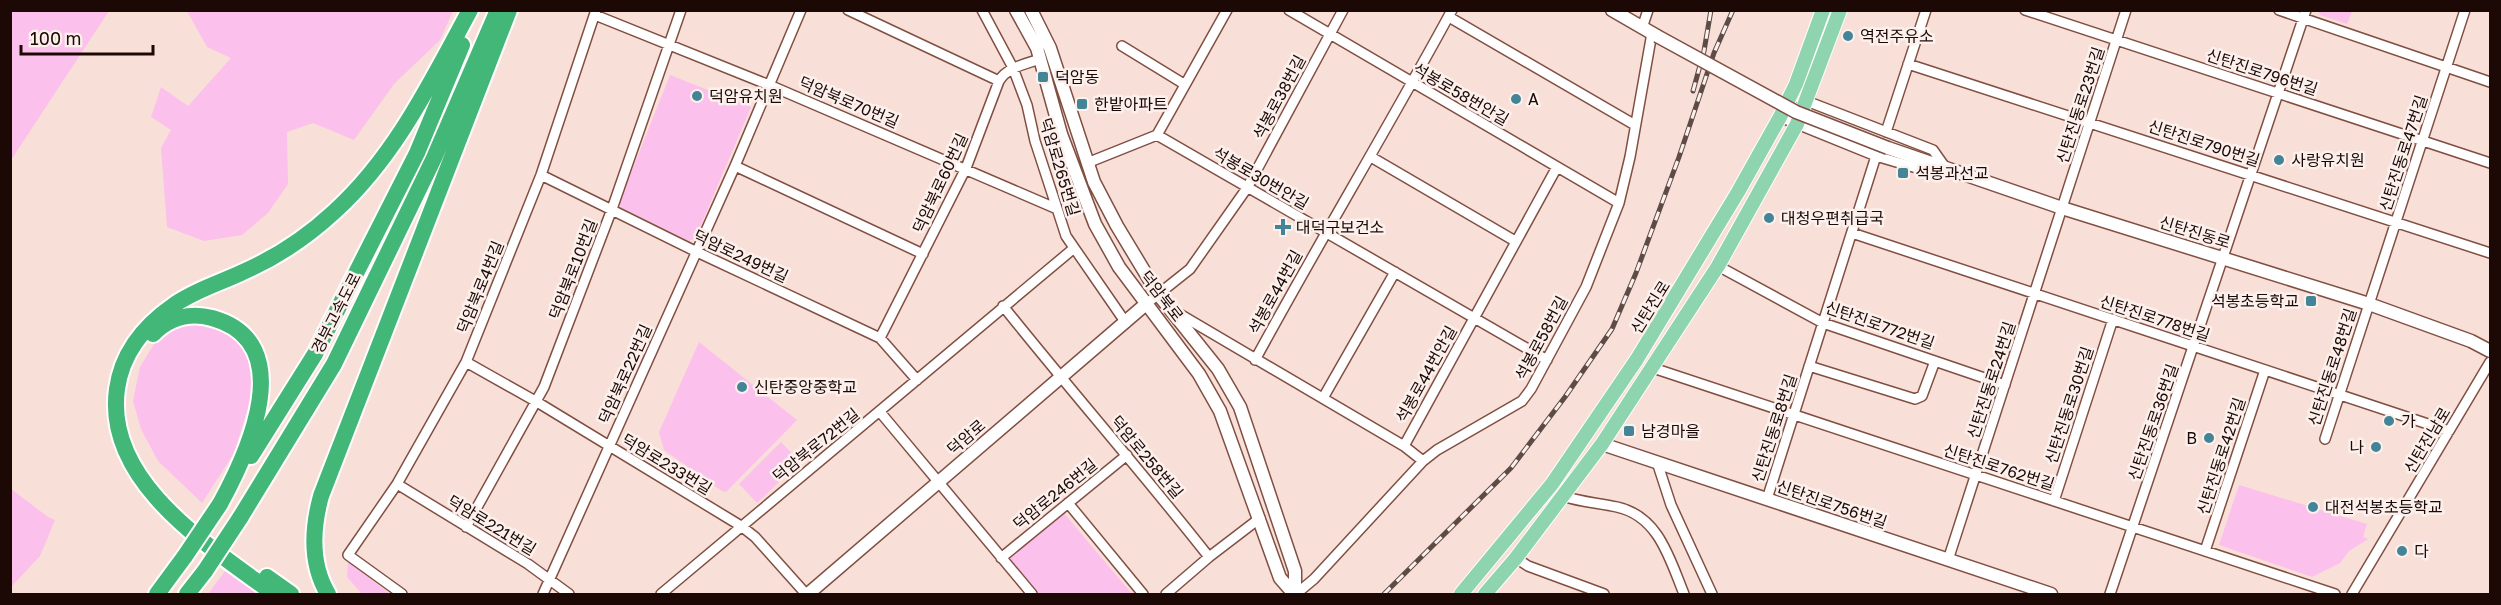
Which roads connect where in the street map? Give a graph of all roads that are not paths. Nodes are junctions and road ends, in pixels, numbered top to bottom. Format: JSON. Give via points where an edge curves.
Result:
{"nodes":[{"id":1,"x":470,"y":10,"type":"edge"},
{"id":2,"x":476,"y":10,"type":"edge"},
{"id":3,"x":498,"y":10,"type":"edge"},
{"id":4,"x":509,"y":10,"type":"edge"},
{"id":5,"x":681,"y":10,"type":"edge"},
{"id":6,"x":801,"y":10,"type":"edge"},
{"id":7,"x":848,"y":10,"type":"edge"},
{"id":8,"x":982,"y":10,"type":"edge"},
{"id":9,"x":1016,"y":10,"type":"edge"},
{"id":10,"x":1227,"y":10,"type":"edge"},
{"id":11,"x":1289,"y":10,"type":"edge"},
{"id":12,"x":1343,"y":10,"type":"edge"},
{"id":13,"x":1612,"y":10,"type":"edge"},
{"id":14,"x":1648,"y":10,"type":"edge"},
{"id":15,"x":1822,"y":10,"type":"edge"},
{"id":16,"x":1840,"y":10,"type":"edge"},
{"id":17,"x":1926,"y":10,"type":"edge"},
{"id":18,"x":2025,"y":10,"type":"edge"},
{"id":19,"x":2126,"y":10,"type":"edge"},
{"id":20,"x":2279,"y":10,"type":"edge"},
{"id":21,"x":2465,"y":10,"type":"edge"},
{"id":22,"x":595,"y":13,"type":"edge"},
{"id":23,"x":1036,"y":13,"type":"edge"},
{"id":24,"x":1450,"y":14,"type":"edge"},
{"id":25,"x":2304,"y":15,"type":"edge"},
{"id":26,"x":1650,"y":33,"type":"junction"},
{"id":27,"x":1329,"y":35,"type":"junction"},
{"id":28,"x":2116,"y":40,"type":"junction"},
{"id":29,"x":668,"y":46,"type":"junction"},
{"id":30,"x":1122,"y":46,"type":"dead end"},
{"id":31,"x":1040,"y":59,"type":"junction"},
{"id":32,"x":1908,"y":64,"type":"junction"},
{"id":33,"x":2447,"y":67,"type":"junction"},
{"id":34,"x":1013,"y":68,"type":"junction"},
{"id":35,"x":999,"y":81,"type":"junction"},
{"id":36,"x":2490,"y":82,"type":"edge"},
{"id":37,"x":1184,"y":84,"type":"junction"},
{"id":38,"x":1412,"y":84,"type":"junction"},
{"id":39,"x":769,"y":85,"type":"junction"},
{"id":40,"x":2279,"y":93,"type":"junction"},
{"id":41,"x":1791,"y":95,"type":"junction"},
{"id":42,"x":1807,"y":102,"type":"junction"},
{"id":43,"x":1780,"y":117,"type":"junction"},
{"id":44,"x":2090,"y":123,"type":"junction"},
{"id":45,"x":1797,"y":124,"type":"junction"},
{"id":46,"x":1635,"y":125,"type":"junction"},
{"id":47,"x":1886,"y":132,"type":"junction"},
{"id":48,"x":1157,"y":135,"type":"junction"},
{"id":49,"x":2423,"y":140,"type":"junction"},
{"id":50,"x":1876,"y":156,"type":"junction"},
{"id":51,"x":1371,"y":157,"type":"junction"},
{"id":52,"x":1087,"y":163,"type":"junction"},
{"id":53,"x":2490,"y":163,"type":"edge"},
{"id":54,"x":735,"y":166,"type":"junction"},
{"id":55,"x":1945,"y":166,"type":"junction"},
{"id":56,"x":1557,"y":167,"type":"junction"},
{"id":57,"x":966,"y":168,"type":"junction"},
{"id":58,"x":541,"y":175,"type":"junction"},
{"id":59,"x":2252,"y":175,"type":"junction"},
{"id":60,"x":1741,"y":186,"type":"junction"},
{"id":61,"x":1246,"y":188,"type":"junction"},
{"id":62,"x":1619,"y":203,"type":"junction"},
{"id":63,"x":1055,"y":208,"type":"junction"},
{"id":64,"x":2062,"y":208,"type":"junction"},
{"id":65,"x":612,"y":209,"type":"junction"},
{"id":66,"x":1743,"y":221,"type":"junction"},
{"id":67,"x":2396,"y":221,"type":"junction"},
{"id":68,"x":1325,"y":231,"type":"junction"},
{"id":69,"x":1852,"y":233,"type":"junction"},
{"id":70,"x":1515,"y":241,"type":"junction"},
{"id":71,"x":1073,"y":249,"type":"junction"},
{"id":72,"x":697,"y":252,"type":"junction"},
{"id":73,"x":923,"y":254,"type":"junction"},
{"id":74,"x":2490,"y":254,"type":"edge"},
{"id":75,"x":2224,"y":258,"type":"junction"},
{"id":76,"x":1718,"y":266,"type":"junction"},
{"id":77,"x":1395,"y":272,"type":"junction"},
{"id":78,"x":2035,"y":293,"type":"junction"},
{"id":79,"x":1158,"y":294,"type":"junction"},
{"id":80,"x":1146,"y":304,"type":"junction"},
{"id":81,"x":2369,"y":304,"type":"junction"},
{"id":82,"x":1003,"y":306,"type":"junction"},
{"id":83,"x":1172,"y":310,"type":"junction"},
{"id":84,"x":1474,"y":317,"type":"junction"},
{"id":85,"x":2113,"y":319,"type":"junction"},
{"id":86,"x":1126,"y":323,"type":"junction"},
{"id":87,"x":1823,"y":323,"type":"junction"},
{"id":88,"x":880,"y":338,"type":"junction"},
{"id":89,"x":2194,"y":346,"type":"junction"},
{"id":90,"x":2490,"y":351,"type":"edge"},
{"id":91,"x":1255,"y":360,"type":"junction"},
{"id":92,"x":1547,"y":360,"type":"junction"},
{"id":93,"x":1935,"y":361,"type":"junction"},
{"id":94,"x":466,"y":362,"type":"junction"},
{"id":95,"x":2490,"y":362,"type":"edge"},
{"id":96,"x":1809,"y":366,"type":"junction"},
{"id":97,"x":1653,"y":368,"type":"junction"},
{"id":98,"x":2265,"y":370,"type":"junction"},
{"id":99,"x":1060,"y":378,"type":"junction"},
{"id":100,"x":917,"y":380,"type":"junction"},
{"id":101,"x":2005,"y":385,"type":"junction"},
{"id":102,"x":2339,"y":394,"type":"junction"},
{"id":103,"x":1323,"y":398,"type":"junction"},
{"id":104,"x":537,"y":402,"type":"junction"},
{"id":105,"x":880,"y":412,"type":"junction"},
{"id":106,"x":1794,"y":414,"type":"junction"},
{"id":107,"x":2449,"y":431,"type":"junction"},
{"id":108,"x":2325,"y":439,"type":"dead end"},
{"id":109,"x":1602,"y":444,"type":"junction"},
{"id":110,"x":1404,"y":446,"type":"junction"},
{"id":111,"x":609,"y":447,"type":"junction"},
{"id":112,"x":1127,"y":455,"type":"junction"},
{"id":113,"x":1423,"y":461,"type":"junction"},
{"id":114,"x":1657,"y":462,"type":"junction"},
{"id":115,"x":1976,"y":475,"type":"junction"},
{"id":116,"x":938,"y":483,"type":"junction"},
{"id":117,"x":397,"y":484,"type":"junction"},
{"id":118,"x":1563,"y":496,"type":"junction"},
{"id":119,"x":1767,"y":499,"type":"junction"},
{"id":120,"x":2054,"y":501,"type":"junction"},
{"id":121,"x":1068,"y":503,"type":"junction"},
{"id":122,"x":220,"y":504,"type":"junction"},
{"id":123,"x":1260,"y":518,"type":"junction"},
{"id":124,"x":741,"y":526,"type":"junction"},
{"id":125,"x":466,"y":527,"type":"junction"},
{"id":126,"x":2133,"y":527,"type":"junction"},
{"id":127,"x":2205,"y":551,"type":"junction"},
{"id":128,"x":1209,"y":557,"type":"junction"},
{"id":129,"x":1001,"y":558,"type":"junction"},
{"id":130,"x":1516,"y":558,"type":"junction"},
{"id":131,"x":1948,"y":560,"type":"junction"},
{"id":132,"x":550,"y":579,"type":"junction"},
{"id":133,"x":1487,"y":593,"type":"edge"},
{"id":134,"x":157,"y":594,"type":"edge"},
{"id":135,"x":187,"y":594,"type":"edge"},
{"id":136,"x":273,"y":594,"type":"edge"},
{"id":137,"x":291,"y":594,"type":"edge"},
{"id":138,"x":328,"y":594,"type":"edge"},
{"id":139,"x":402,"y":594,"type":"edge"},
{"id":140,"x":543,"y":594,"type":"edge"},
{"id":141,"x":568,"y":594,"type":"edge"},
{"id":142,"x":661,"y":594,"type":"edge"},
{"id":143,"x":807,"y":594,"type":"edge"},
{"id":144,"x":1032,"y":594,"type":"edge"},
{"id":145,"x":1143,"y":594,"type":"edge"},
{"id":146,"x":1166,"y":594,"type":"edge"},
{"id":147,"x":1295,"y":594,"type":"edge"},
{"id":148,"x":1461,"y":594,"type":"edge"},
{"id":149,"x":1604,"y":594,"type":"edge"},
{"id":150,"x":1684,"y":594,"type":"edge"},
{"id":151,"x":1712,"y":594,"type":"edge"},
{"id":152,"x":2051,"y":594,"type":"edge"},
{"id":153,"x":2110,"y":594,"type":"edge"},
{"id":154,"x":2335,"y":594,"type":"edge"},
{"id":155,"x":2352,"y":594,"type":"edge"}],
"edges":[{"from":1,"to":136,"type":"highway","via":[[403,130],[351,196],[285,250],[173,305],[143,332],[122,367],[116,416],[124,447],[140,476],[188,528]]},
{"from":2,"to":122,"type":"highway","name":"경부고속도로","via":[[417,153],[315,354]]},
{"from":3,"to":135,"type":"highway","name":"경부고속도로","bridge":true,"via":[[434,158],[334,364],[240,518]]},
{"from":4,"to":138,"type":"highway","via":[[321,495],[314,543],[317,567]]},
{"from":5,"to":29,"type":"street","name":"덕암북로10번길"},
{"from":6,"to":39,"type":"street","name":"덕암북로22번길"},
{"from":7,"to":35,"type":"street"},
{"from":8,"to":34,"type":"street","name":"덕암로265번길"},
{"from":9,"to":31,"type":"street","name":"덕암북로"},
{"from":10,"to":37,"type":"street"},
{"from":11,"to":27,"type":"street","name":"석봉로58번안길"},
{"from":12,"to":27,"type":"street","name":"석봉로38번길"},
{"from":13,"to":26,"type":"street","name":"신탄진동로"},
{"from":14,"to":26,"type":"street","name":"석봉로58번길"},
{"from":15,"to":41,"type":"main road","name":"신탄진로"},
{"from":16,"to":42,"type":"main road"},
{"from":17,"to":32,"type":"street"},
{"from":18,"to":28,"type":"street","name":"신탄진로796번길"},
{"from":19,"to":28,"type":"street","name":"신탄진동로23번길"},
{"from":20,"to":25,"type":"street"},
{"from":21,"to":33,"type":"street","name":"신탄진동로47번길"},
{"from":22,"to":29,"type":"street","name":"덕암북로70번길"},
{"from":22,"to":58,"type":"street","name":"덕암북로4번길"},
{"from":23,"to":52,"type":"street","name":"덕암북로"},
{"from":24,"to":38,"type":"street","name":"석봉로44번길"},
{"from":24,"to":46,"type":"street","name":"석봉로44번길"},
{"from":25,"to":33,"type":"street"},
{"from":25,"to":40,"type":"street","name":"신탄진동로36번길"},
{"from":26,"to":46,"type":"street","name":"석봉로58번길"},
{"from":26,"to":55,"type":"street","name":"신탄진동로","bridge":true,"via":[[1796,112]]},
{"from":27,"to":38,"type":"street","name":"석봉로58번안길"},
{"from":27,"to":61,"type":"street","name":"석봉로38번길"},
{"from":28,"to":40,"type":"street","name":"신탄진로796번길"},
{"from":28,"to":44,"type":"street","name":"신탄진동로23번길"},
{"from":29,"to":39,"type":"street","name":"덕암북로70번길"},
{"from":29,"to":65,"type":"street","name":"덕암북로10번길"},
{"from":30,"to":37,"type":"street"},
{"from":31,"to":34,"type":"street","name":"덕암북로60번길"},
{"from":31,"to":80,"type":"street","name":"덕암북로","via":[[1061,134],[1095,224]]},
{"from":32,"to":44,"type":"street","name":"신탄진로790번길"},
{"from":32,"to":47,"type":"street"},
{"from":33,"to":36,"type":"street"},
{"from":33,"to":49,"type":"street","name":"신탄진동로47번길"},
{"from":34,"to":35,"type":"street","name":"덕암북로60번길"},
{"from":34,"to":63,"type":"street","name":"덕암로265번길"},
{"from":35,"to":57,"type":"street","name":"덕암북로60번길"},
{"from":37,"to":48,"type":"street"},
{"from":38,"to":51,"type":"street","name":"석봉로44번길"},
{"from":38,"to":56,"type":"street","name":"석봉로58번안길"},
{"from":39,"to":54,"type":"street","name":"덕암북로22번길"},
{"from":39,"to":57,"type":"street","name":"덕암북로70번길"},
{"from":40,"to":49,"type":"street","name":"신탄진로796번길"},
{"from":40,"to":59,"type":"street","name":"신탄진동로36번길"},
{"from":41,"to":42,"type":"street"},
{"from":41,"to":43,"type":"main road","name":"신탄진로"},
{"from":42,"to":45,"type":"main road"},
{"from":42,"to":47,"type":"street"},
{"from":43,"to":45,"type":"street"},
{"from":43,"to":60,"type":"main road","name":"신탄진로"},
{"from":44,"to":59,"type":"street","name":"신탄진로790번길"},
{"from":44,"to":64,"type":"street","name":"신탄진동로23번길"},
{"from":45,"to":50,"type":"street"},
{"from":45,"to":66,"type":"main road"},
{"from":46,"to":62,"type":"street","name":"석봉로58번길"},
{"from":47,"to":55,"type":"street","via":[[1933,150]]},
{"from":48,"to":52,"type":"street"},
{"from":48,"to":61,"type":"street","name":"석봉로30번안길"},
{"from":49,"to":53,"type":"street","name":"신탄진로796번길"},
{"from":49,"to":67,"type":"street","name":"신탄진동로47번길"},
{"from":50,"to":55,"type":"street","via":[[1930,172]]},
{"from":50,"to":69,"type":"street","name":"신탄진동로8번길"},
{"from":51,"to":68,"type":"street","name":"석봉로44번길"},
{"from":51,"to":70,"type":"street"},
{"from":52,"to":79,"type":"street","name":"덕암북로","via":[[1117,226]]},
{"from":54,"to":72,"type":"street","name":"덕암북로22번길"},
{"from":54,"to":73,"type":"street"},
{"from":55,"to":64,"type":"street","name":"신탄진동로"},
{"from":56,"to":62,"type":"street","name":"석봉로58번안길"},
{"from":56,"to":70,"type":"street"},
{"from":57,"to":63,"type":"street","name":"덕암북로70번길"},
{"from":57,"to":73,"type":"street","name":"덕암북로60번길"},
{"from":58,"to":65,"type":"street","name":"덕암로249번길"},
{"from":58,"to":94,"type":"street","name":"덕암북로4번길"},
{"from":59,"to":67,"type":"street","name":"신탄진로790번길"},
{"from":59,"to":75,"type":"street","name":"신탄진동로36번길"},
{"from":60,"to":66,"type":"main road","via":[[1751,186],[1744,203]]},
{"from":60,"to":148,"type":"main road","name":"신탄진로","via":[[1662,321],[1586,435],[1552,484]]},
{"from":61,"to":68,"type":"street","name":"석봉로30번안길"},
{"from":61,"to":79,"type":"street","name":"석봉로38번길","via":[[1190,269]]},
{"from":62,"to":92,"type":"street","name":"석봉로58번길","via":[[1586,286]]},
{"from":63,"to":71,"type":"street","name":"덕암로265번길"},
{"from":64,"to":75,"type":"street","name":"신탄진동로"},
{"from":64,"to":78,"type":"street","name":"신탄진동로24번길"},
{"from":65,"to":72,"type":"street","name":"덕암로249번길"},
{"from":65,"to":104,"type":"street","name":"덕암북로10번길"},
{"from":66,"to":76,"type":"main road"},
{"from":67,"to":74,"type":"street","name":"신탄진로790번길"},
{"from":67,"to":81,"type":"street","name":"신탄진동로47번길"},
{"from":68,"to":77,"type":"street","name":"석봉로30번안길"},
{"from":68,"to":91,"type":"street","name":"석봉로44번길"},
{"from":69,"to":78,"type":"street","name":"신탄진로778번길"},
{"from":69,"to":87,"type":"street","name":"신탄진동로8번길"},
{"from":70,"to":84,"type":"street"},
{"from":71,"to":82,"type":"street","name":"덕암북로72번길"},
{"from":71,"to":86,"type":"street","name":"덕암로265번길"},
{"from":72,"to":88,"type":"street","name":"덕암로249번길"},
{"from":72,"to":111,"type":"street","name":"덕암북로22번길"},
{"from":73,"to":88,"type":"street","name":"덕암북로60번길"},
{"from":75,"to":81,"type":"street","name":"신탄진동로"},
{"from":75,"to":89,"type":"street","name":"신탄진동로36번길"},
{"from":76,"to":87,"type":"street","name":"신탄진로772번길"},
{"from":76,"to":97,"type":"main road"},
{"from":77,"to":84,"type":"street","name":"석봉로30번안길"},
{"from":77,"to":103,"type":"street"},
{"from":78,"to":85,"type":"street","name":"신탄진로778번길"},
{"from":78,"to":101,"type":"street","name":"신탄진동로24번길"},
{"from":79,"to":80,"type":"street","name":"석봉로38번길"},
{"from":79,"to":83,"type":"street","name":"덕암북로"},
{"from":80,"to":86,"type":"street","name":"덕암로"},
{"from":80,"to":123,"type":"street","name":"덕암북로","via":[[1199,374],[1220,411]]},
{"from":81,"to":90,"type":"street","name":"신탄진동로","via":[[2471,340]]},
{"from":81,"to":102,"type":"street","name":"신탄진동로48번길"},
{"from":82,"to":99,"type":"street","name":"덕암로258번길"},
{"from":82,"to":100,"type":"street","name":"덕암북로72번길"},
{"from":83,"to":91,"type":"street","name":"석봉로44번길"},
{"from":83,"to":147,"type":"street","name":"덕암북로","via":[[1218,369],[1240,407],[1295,571]]},
{"from":84,"to":92,"type":"street","name":"석봉로30번안길"},
{"from":84,"to":110,"type":"street","name":"석봉로44번안길"},
{"from":85,"to":89,"type":"street","name":"신탄진로778번길"},
{"from":85,"to":120,"type":"street","name":"신탄진동로30번길"},
{"from":86,"to":99,"type":"street","name":"덕암로"},
{"from":87,"to":93,"type":"street","name":"신탄진로772번길"},
{"from":87,"to":96,"type":"street","name":"신탄진동로8번길"},
{"from":88,"to":100,"type":"street","name":"덕암로249번길"},
{"from":89,"to":98,"type":"street","name":"신탄진로778번길"},
{"from":89,"to":126,"type":"street","name":"신탄진동로36번길"},
{"from":91,"to":103,"type":"street","name":"석봉로44번안길"},
{"from":92,"to":113,"type":"street","name":"석봉로58번길","via":[[1522,401]]},
{"from":93,"to":96,"type":"street","name":"신탄진동로8번길","via":[[1922,396],[1915,399]]},
{"from":93,"to":101,"type":"street","name":"신탄진로772번길"},
{"from":94,"to":104,"type":"street","name":"덕암로233번길"},
{"from":94,"to":117,"type":"street","name":"덕암북로4번길"},
{"from":95,"to":107,"type":"street","name":"신탄진남로"},
{"from":96,"to":106,"type":"street","name":"신탄진동로8번길"},
{"from":97,"to":106,"type":"street","name":"신탄진로762번길"},
{"from":97,"to":109,"type":"main road"},
{"from":98,"to":102,"type":"street","name":"신탄진로778번길"},
{"from":98,"to":127,"type":"street","name":"신탄진동로42번길"},
{"from":99,"to":112,"type":"street","name":"덕암로258번길"},
{"from":99,"to":116,"type":"street","name":"덕암로"},
{"from":100,"to":105,"type":"street","name":"덕암북로72번길"},
{"from":101,"to":115,"type":"street","name":"신탄진동로24번길"},
{"from":102,"to":107,"type":"street","name":"신탄진로778번길"},
{"from":102,"to":108,"type":"street","name":"신탄진동로48번길"},
{"from":103,"to":110,"type":"street","name":"석봉로44번안길"},
{"from":104,"to":111,"type":"street","name":"덕암로233번길"},
{"from":104,"to":125,"type":"street","name":"덕암북로10번길"},
{"from":105,"to":116,"type":"street"},
{"from":105,"to":124,"type":"street","name":"덕암북로72번길"},
{"from":106,"to":115,"type":"street","name":"신탄진로762번길"},
{"from":106,"to":119,"type":"street","name":"신탄진동로8번길"},
{"from":107,"to":155,"type":"street","name":"신탄진남로"},
{"from":109,"to":114,"type":"street","name":"신탄진로756번길"},
{"from":109,"to":118,"type":"main road"},
{"from":110,"to":113,"type":"street","name":"석봉로44번안길"},
{"from":111,"to":124,"type":"street","name":"덕암로233번길"},
{"from":111,"to":132,"type":"street","name":"덕암북로22번길"},
{"from":112,"to":121,"type":"street","name":"덕암로246번길"},
{"from":112,"to":128,"type":"street","name":"덕암로258번길"},
{"from":113,"to":147,"type":"street","name":"석봉로58번길","via":[[1314,579]]},
{"from":114,"to":119,"type":"street","name":"신탄진로756번길"},
{"from":114,"to":151,"type":"street","via":[[1671,505]]},
{"from":115,"to":120,"type":"street","name":"신탄진로762번길"},
{"from":115,"to":131,"type":"street","name":"신탄진동로24번길"},
{"from":116,"to":129,"type":"street"},
{"from":116,"to":143,"type":"street","name":"덕암로"},
{"from":117,"to":125,"type":"street","name":"덕암로221번길"},
{"from":117,"to":139,"type":"street","name":"덕암북로4번길","via":[[348,555]]},
{"from":118,"to":130,"type":"main road"},
{"from":118,"to":150,"type":"street","via":[[1617,507],[1642,518],[1664,545]]},
{"from":119,"to":131,"type":"street","name":"신탄진로756번길"},
{"from":120,"to":126,"type":"street","name":"신탄진로762번길"},
{"from":121,"to":129,"type":"street","name":"덕암로246번길"},
{"from":121,"to":145,"type":"street"},
{"from":122,"to":134,"type":"highway","name":"경부고속도로","bridge":true},
{"from":122,"to":137,"type":"highway","via":[[255,421],[261,375],[254,350],[237,331],[214,319],[188,316],[158,330],[134,364],[126,404],[135,446],[153,478],[180,508]]},
{"from":123,"to":128,"type":"street"},
{"from":123,"to":147,"type":"street","name":"덕암북로","via":[[1280,578]]},
{"from":124,"to":142,"type":"street","name":"덕암북로72번길"},
{"from":124,"to":143,"type":"street","name":"덕암로233번길"},
{"from":125,"to":132,"type":"street","name":"덕암로221번길"},
{"from":126,"to":127,"type":"street","name":"신탄진로762번길"},
{"from":126,"to":153,"type":"street","name":"신탄진동로36번길"},
{"from":127,"to":154,"type":"street","name":"신탄진로762번길"},
{"from":128,"to":146,"type":"street"},
{"from":129,"to":144,"type":"street"},
{"from":130,"to":133,"type":"main road"},
{"from":130,"to":149,"type":"street"},
{"from":131,"to":152,"type":"street","name":"신탄진로756번길"},
{"from":132,"to":140,"type":"street","name":"덕암북로22번길"},
{"from":132,"to":141,"type":"street","name":"덕암로221번길"}]}
